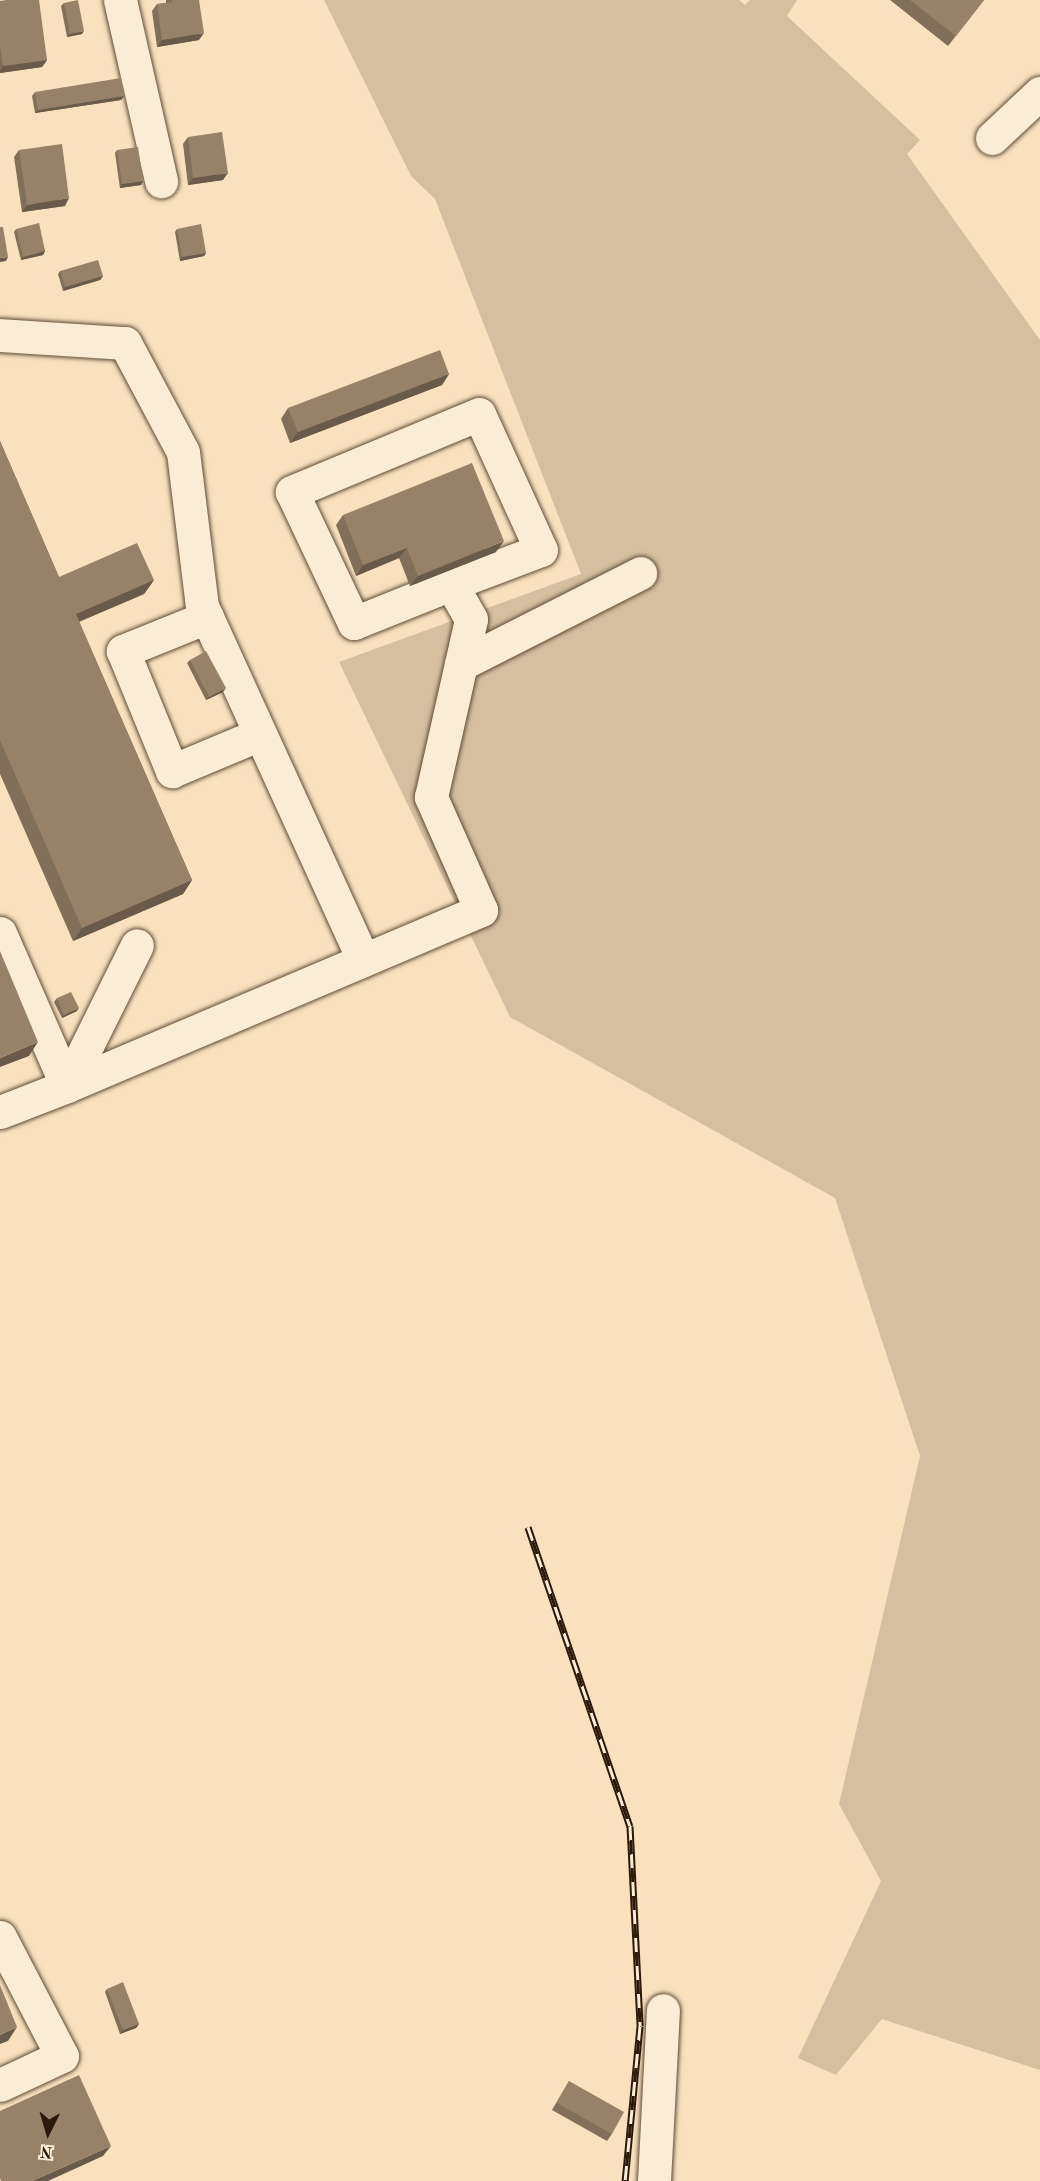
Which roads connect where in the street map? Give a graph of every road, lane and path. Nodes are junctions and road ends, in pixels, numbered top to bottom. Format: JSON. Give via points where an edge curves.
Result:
{"nodes":[{"id":1,"x":120,"y":0,"type":"edge"},
{"id":2,"x":1040,"y":93,"type":"edge"},
{"id":3,"x":992,"y":138,"type":"dead end"},
{"id":4,"x":161,"y":181,"type":"dead end"},
{"id":5,"x":0,"y":335,"type":"edge"},
{"id":6,"x":640,"y":573,"type":"dead end"},
{"id":7,"x":452,"y":584,"type":"junction"},
{"id":8,"x":207,"y":617,"type":"junction"},
{"id":9,"x":461,"y":664,"type":"junction"},
{"id":10,"x":260,"y":734,"type":"junction"},
{"id":11,"x":0,"y":933,"type":"edge"},
{"id":12,"x":137,"y":945,"type":"dead end"},
{"id":13,"x":363,"y":960,"type":"junction"},
{"id":14,"x":67,"y":1086,"type":"junction"},
{"id":15,"x":0,"y":1112,"type":"edge"},
{"id":16,"x":0,"y":1937,"type":"edge"},
{"id":17,"x":663,"y":2010,"type":"dead end"},
{"id":18,"x":0,"y":2085,"type":"edge"},
{"id":19,"x":654,"y":2181,"type":"edge"}],
"edges":[{"from":1,"to":4,"type":"lane"},
{"from":2,"to":3,"type":"lane"},
{"from":5,"to":8,"type":"lane","via":[[125,343],[183,452],[202,606]]},
{"from":6,"to":9,"type":"lane"},
{"from":7,"to":7,"type":"lane","via":[[541,550],[479,414],[292,492],[354,623]]},
{"from":7,"to":9,"type":"lane","via":[[471,619]]},
{"from":8,"to":10,"type":"lane"},
{"from":8,"to":10,"type":"lane","via":[[123,651],[172,771]]},
{"from":9,"to":13,"type":"lane","via":[[430,797],[481,910]]},
{"from":10,"to":13,"type":"lane"},
{"from":11,"to":14,"type":"lane"},
{"from":12,"to":14,"type":"lane"},
{"from":13,"to":14,"type":"lane"},
{"from":14,"to":15,"type":"lane"},
{"from":16,"to":18,"type":"lane","via":[[62,2056]]},
{"from":17,"to":19,"type":"lane"}]}
